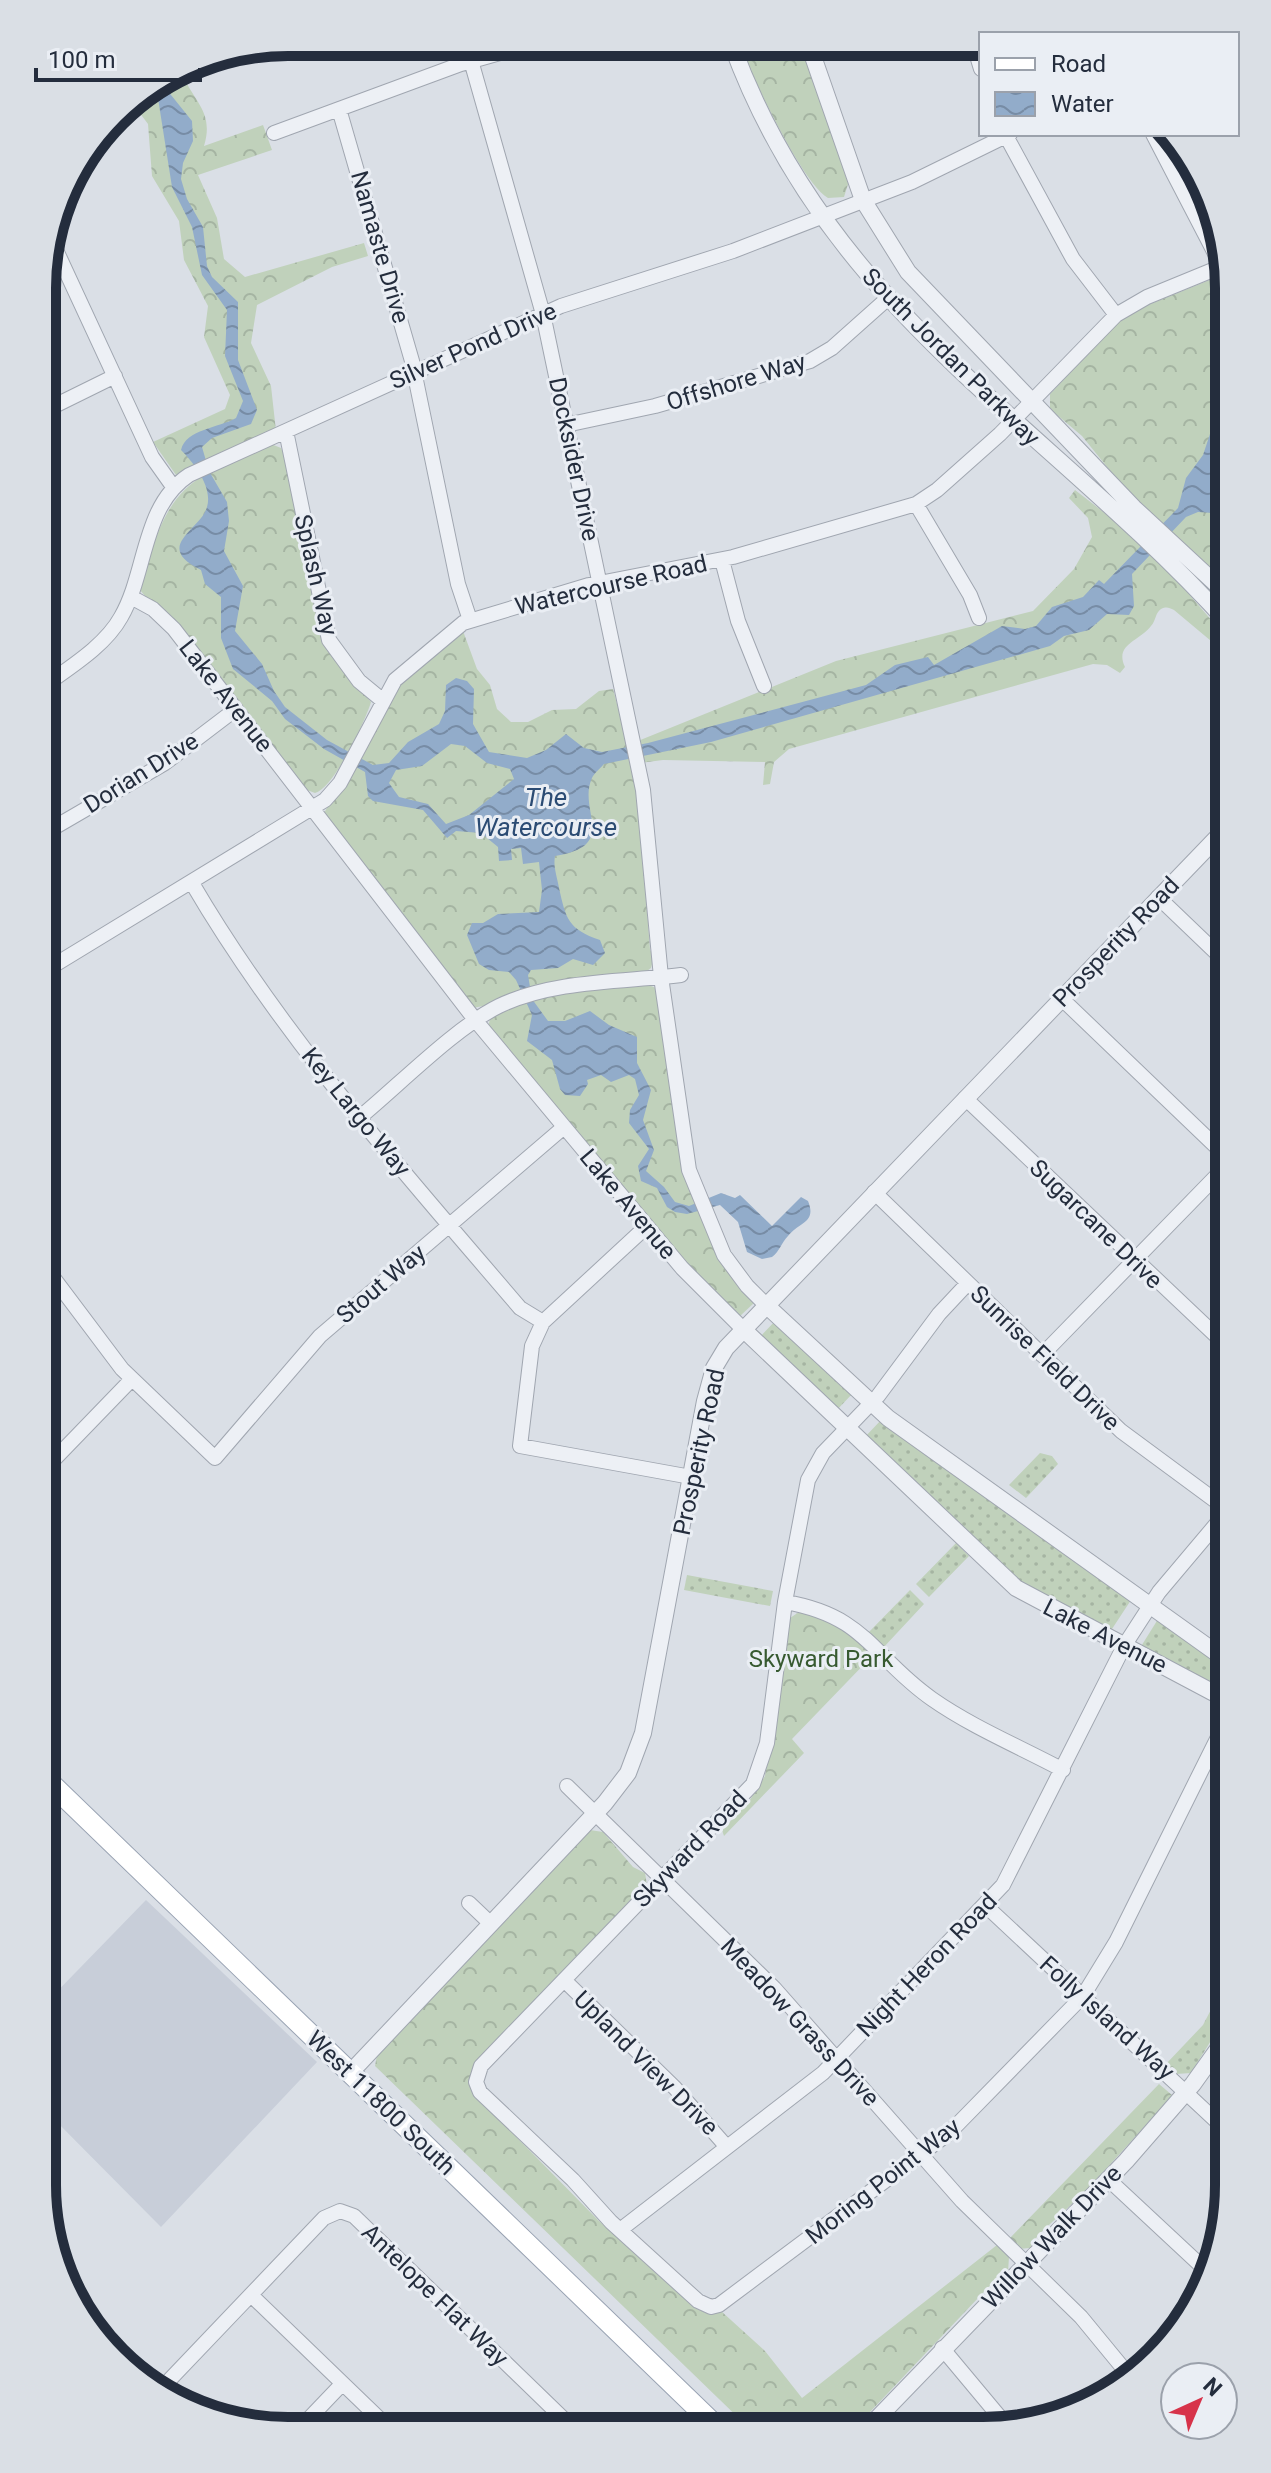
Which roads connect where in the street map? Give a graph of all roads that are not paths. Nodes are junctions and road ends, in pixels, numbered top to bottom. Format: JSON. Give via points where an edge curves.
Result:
{"nodes":[{"id":1,"x":470,"y":56,"type":"edge"},
{"id":2,"x":489,"y":56,"type":"edge"},
{"id":3,"x":737,"y":56,"type":"edge"},
{"id":4,"x":813,"y":56,"type":"edge"},
{"id":5,"x":471,"y":61,"type":"junction"},
{"id":6,"x":339,"y":109,"type":"junction"},
{"id":7,"x":274,"y":133,"type":"dead end"},
{"id":8,"x":1005,"y":136,"type":"edge"},
{"id":9,"x":1008,"y":136,"type":"edge"},
{"id":10,"x":1154,"y":136,"type":"edge"},
{"id":11,"x":863,"y":200,"type":"junction"},
{"id":12,"x":822,"y":216,"type":"junction"},
{"id":13,"x":1210,"y":241,"type":"edge"},
{"id":14,"x":58,"y":255,"type":"edge"},
{"id":15,"x":1214,"y":270,"type":"edge"},
{"id":16,"x":887,"y":299,"type":"junction"},
{"id":17,"x":543,"y":314,"type":"junction"},
{"id":18,"x":1116,"y":315,"type":"junction"},
{"id":19,"x":414,"y":372,"type":"junction"},
{"id":20,"x":115,"y":376,"type":"junction"},
{"id":21,"x":1034,"y":400,"type":"junction"},
{"id":22,"x":56,"y":405,"type":"edge"},
{"id":23,"x":1013,"y":422,"type":"junction"},
{"id":24,"x":566,"y":425,"type":"junction"},
{"id":25,"x":286,"y":431,"type":"junction"},
{"id":26,"x":174,"y":488,"type":"junction"},
{"id":27,"x":916,"y":504,"type":"junction"},
{"id":28,"x":1130,"y":513,"type":"junction"},
{"id":29,"x":722,"y":560,"type":"junction"},
{"id":30,"x":1185,"y":566,"type":"junction"},
{"id":31,"x":599,"y":583,"type":"junction"},
{"id":32,"x":1215,"y":586,"type":"edge"},
{"id":33,"x":131,"y":597,"type":"junction"},
{"id":34,"x":1215,"y":606,"type":"edge"},
{"id":35,"x":979,"y":618,"type":"dead end"},
{"id":36,"x":470,"y":620,"type":"junction"},
{"id":37,"x":56,"y":676,"type":"edge"},
{"id":38,"x":764,"y":686,"type":"dead end"},
{"id":39,"x":382,"y":700,"type":"junction"},
{"id":40,"x":236,"y":709,"type":"junction"},
{"id":41,"x":312,"y":810,"type":"junction"},
{"id":42,"x":56,"y":826,"type":"edge"},
{"id":43,"x":1215,"y":839,"type":"edge"},
{"id":44,"x":192,"y":883,"type":"junction"},
{"id":45,"x":1158,"y":897,"type":"junction"},
{"id":46,"x":1215,"y":952,"type":"edge"},
{"id":47,"x":56,"y":964,"type":"edge"},
{"id":48,"x":681,"y":975,"type":"dead end"},
{"id":49,"x":661,"y":977,"type":"junction"},
{"id":50,"x":1061,"y":998,"type":"junction"},
{"id":51,"x":476,"y":1021,"type":"junction"},
{"id":52,"x":965,"y":1098,"type":"junction"},
{"id":53,"x":359,"y":1118,"type":"junction"},
{"id":54,"x":564,"y":1127,"type":"junction"},
{"id":55,"x":1215,"y":1147,"type":"edge"},
{"id":56,"x":1215,"y":1176,"type":"edge"},
{"id":57,"x":874,"y":1192,"type":"junction"},
{"id":58,"x":647,"y":1226,"type":"junction"},
{"id":59,"x":450,"y":1227,"type":"junction"},
{"id":60,"x":1134,"y":1261,"type":"junction"},
{"id":61,"x":56,"y":1283,"type":"edge"},
{"id":62,"x":968,"y":1283,"type":"junction"},
{"id":63,"x":766,"y":1305,"type":"junction"},
{"id":64,"x":543,"y":1322,"type":"junction"},
{"id":65,"x":743,"y":1329,"type":"junction"},
{"id":66,"x":1215,"y":1335,"type":"edge"},
{"id":67,"x":1042,"y":1355,"type":"junction"},
{"id":68,"x":132,"y":1379,"type":"junction"},
{"id":69,"x":870,"y":1403,"type":"junction"},
{"id":70,"x":846,"y":1427,"type":"junction"},
{"id":71,"x":56,"y":1458,"type":"edge"},
{"id":72,"x":691,"y":1477,"type":"junction"},
{"id":73,"x":1215,"y":1500,"type":"edge"},
{"id":74,"x":1215,"y":1525,"type":"edge"},
{"id":75,"x":785,"y":1602,"type":"junction"},
{"id":76,"x":1150,"y":1606,"type":"junction"},
{"id":77,"x":1124,"y":1646,"type":"junction"},
{"id":78,"x":1215,"y":1652,"type":"edge"},
{"id":79,"x":1215,"y":1694,"type":"edge"},
{"id":80,"x":1215,"y":1743,"type":"edge"},
{"id":81,"x":1063,"y":1770,"type":"junction"},
{"id":82,"x":567,"y":1786,"type":"dead end"},
{"id":83,"x":56,"y":1789,"type":"edge"},
{"id":84,"x":595,"y":1812,"type":"junction"},
{"id":85,"x":662,"y":1879,"type":"junction"},
{"id":86,"x":469,"y":1903,"type":"dead end"},
{"id":87,"x":986,"y":1906,"type":"junction"},
{"id":88,"x":489,"y":1922,"type":"junction"},
{"id":89,"x":564,"y":1980,"type":"junction"},
{"id":90,"x":1083,"y":1996,"type":"junction"},
{"id":91,"x":1215,"y":2053,"type":"edge"},
{"id":92,"x":837,"y":2060,"type":"junction"},
{"id":93,"x":350,"y":2073,"type":"junction"},
{"id":94,"x":476,"y":2082,"type":"joint"},
{"id":95,"x":1187,"y":2091,"type":"junction"},
{"id":96,"x":1215,"y":2119,"type":"edge"},
{"id":97,"x":726,"y":2146,"type":"junction"},
{"id":98,"x":921,"y":2154,"type":"junction"},
{"id":99,"x":1109,"y":2180,"type":"junction"},
{"id":100,"x":620,"y":2230,"type":"junction"},
{"id":101,"x":1026,"y":2265,"type":"junction"},
{"id":102,"x":1200,"y":2265,"type":"edge"},
{"id":103,"x":251,"y":2295,"type":"junction"},
{"id":104,"x":942,"y":2348,"type":"junction"},
{"id":105,"x":1124,"y":2369,"type":"edge"},
{"id":106,"x":167,"y":2383,"type":"edge"},
{"id":107,"x":342,"y":2384,"type":"junction"},
{"id":108,"x":310,"y":2417,"type":"edge"},
{"id":109,"x":377,"y":2417,"type":"edge"},
{"id":110,"x":561,"y":2417,"type":"edge"},
{"id":111,"x":707,"y":2417,"type":"edge"},
{"id":112,"x":878,"y":2417,"type":"edge"},
{"id":113,"x":999,"y":2417,"type":"edge"}],
"edges":[{"from":1,"to":5,"type":"street","name":"Docksider Drive"},
{"from":2,"to":5,"type":"street"},
{"from":3,"to":12,"type":"street","name":"South Jordan Parkway","via":[[769,128]]},
{"from":4,"to":11,"type":"street","name":"South Jordan Parkway"},
{"from":5,"to":6,"type":"street"},
{"from":5,"to":17,"type":"street","name":"Docksider Drive"},
{"from":6,"to":7,"type":"street"},
{"from":6,"to":19,"type":"street","name":"Namaste Drive"},
{"from":8,"to":11,"type":"street","name":"Silver Pond Drive","via":[[950,166]]},
{"from":9,"to":18,"type":"street","via":[[1073,259]]},
{"from":10,"to":13,"type":"street"},
{"from":11,"to":12,"type":"street","name":"Silver Pond Drive"},
{"from":11,"to":21,"type":"street","name":"South Jordan Parkway","via":[[918,283]]},
{"from":12,"to":16,"type":"street","name":"South Jordan Parkway"},
{"from":12,"to":17,"type":"street","name":"Silver Pond Drive"},
{"from":14,"to":20,"type":"street"},
{"from":15,"to":18,"type":"street","name":"Watercourse Road"},
{"from":16,"to":23,"type":"street","name":"South Jordan Parkway"},
{"from":16,"to":24,"type":"street","name":"Offshore Way","via":[[810,361],[655,406]]},
{"from":17,"to":19,"type":"street","name":"Silver Pond Drive"},
{"from":17,"to":24,"type":"street","name":"Docksider Drive"},
{"from":18,"to":21,"type":"street","name":"Watercourse Road"},
{"from":19,"to":25,"type":"street","name":"Silver Pond Drive"},
{"from":19,"to":36,"type":"street","name":"Namaste Drive"},
{"from":20,"to":22,"type":"street"},
{"from":20,"to":26,"type":"street","via":[[158,467]]},
{"from":21,"to":23,"type":"street","name":"Watercourse Road"},
{"from":21,"to":28,"type":"street","name":"South Jordan Parkway"},
{"from":23,"to":27,"type":"street","name":"Watercourse Road"},
{"from":23,"to":28,"type":"street","name":"South Jordan Parkway"},
{"from":24,"to":31,"type":"street","name":"Docksider Drive"},
{"from":25,"to":26,"type":"street","name":"Silver Pond Drive","via":[[189,475]]},
{"from":25,"to":39,"type":"street","name":"Splash Way","via":[[329,640],[359,681]]},
{"from":26,"to":33,"type":"street","name":"Silver Pond Drive","via":[[154,520]]},
{"from":27,"to":29,"type":"street","name":"Watercourse Road"},
{"from":27,"to":35,"type":"street"},
{"from":28,"to":30,"type":"street","name":"South Jordan Parkway"},
{"from":29,"to":31,"type":"street","name":"Watercourse Road"},
{"from":29,"to":38,"type":"street"},
{"from":30,"to":32,"type":"street","name":"South Jordan Parkway"},
{"from":30,"to":34,"type":"street","name":"South Jordan Parkway"},
{"from":31,"to":36,"type":"street","name":"Watercourse Road"},
{"from":31,"to":49,"type":"street","name":"Docksider Drive","via":[[643,790]]},
{"from":33,"to":37,"type":"street","name":"Silver Pond Drive","via":[[113,629]]},
{"from":33,"to":40,"type":"street","name":"Lake Avenue","via":[[167,621]]},
{"from":36,"to":39,"type":"street","name":"Watercourse Road","via":[[406,668]]},
{"from":39,"to":41,"type":"street","name":"Watercourse Road","via":[[332,794]]},
{"from":40,"to":41,"type":"street","name":"Lake Avenue"},
{"from":40,"to":42,"type":"street","name":"Dorian Drive","via":[[165,763]]},
{"from":41,"to":44,"type":"street","name":"Watercourse Road"},
{"from":41,"to":51,"type":"street","name":"Lake Avenue"},
{"from":43,"to":45,"type":"street","name":"Prosperity Road"},
{"from":44,"to":47,"type":"street","name":"Watercourse Road"},
{"from":44,"to":53,"type":"street","name":"Key Largo Way","via":[[264,996]]},
{"from":45,"to":46,"type":"street"},
{"from":45,"to":50,"type":"street","name":"Prosperity Road"},
{"from":48,"to":49,"type":"street"},
{"from":49,"to":51,"type":"street","via":[[543,992]]},
{"from":49,"to":63,"type":"street","name":"Lake Avenue","via":[[681,1130],[697,1192],[735,1271]]},
{"from":50,"to":52,"type":"street","name":"Prosperity Road"},
{"from":50,"to":55,"type":"street"},
{"from":51,"to":53,"type":"street"},
{"from":51,"to":54,"type":"street","name":"Lake Avenue"},
{"from":52,"to":57,"type":"street","name":"Prosperity Road"},
{"from":52,"to":60,"type":"street","name":"Sugarcane Drive"},
{"from":53,"to":59,"type":"street","name":"Key Largo Way"},
{"from":54,"to":58,"type":"street","name":"Lake Avenue"},
{"from":54,"to":59,"type":"street","name":"Stout Way"},
{"from":56,"to":60,"type":"street"},
{"from":57,"to":62,"type":"street","name":"Sunrise Field Drive"},
{"from":57,"to":63,"type":"street","name":"Prosperity Road"},
{"from":58,"to":64,"type":"street"},
{"from":58,"to":65,"type":"street","name":"Lake Avenue"},
{"from":59,"to":64,"type":"street","name":"Key Largo Way","via":[[520,1308]]},
{"from":59,"to":68,"type":"street","name":"Stout Way","via":[[320,1336],[215,1458]]},
{"from":60,"to":66,"type":"street","name":"Sugarcane Drive"},
{"from":60,"to":67,"type":"street"},
{"from":61,"to":68,"type":"street"},
{"from":62,"to":67,"type":"street","name":"Sunrise Field Drive"},
{"from":62,"to":69,"type":"street","name":"Skyward Road"},
{"from":63,"to":65,"type":"street","name":"Prosperity Road"},
{"from":63,"to":69,"type":"street","name":"Lake Avenue"},
{"from":64,"to":72,"type":"street","via":[[532,1346],[520,1446]]},
{"from":65,"to":70,"type":"street","name":"Lake Avenue"},
{"from":65,"to":72,"type":"street","name":"Prosperity Road","via":[[711,1379]]},
{"from":67,"to":73,"type":"street","name":"Sunrise Field Drive","via":[[1128,1437]]},
{"from":68,"to":71,"type":"street"},
{"from":69,"to":70,"type":"street","name":"Skyward Road"},
{"from":69,"to":76,"type":"street","name":"Lake Avenue"},
{"from":70,"to":75,"type":"street","name":"Skyward Road","via":[[808,1480]]},
{"from":70,"to":77,"type":"street","name":"Lake Avenue","via":[[1016,1588]]},
{"from":72,"to":84,"type":"street","name":"Prosperity Road","via":[[640,1747],[624,1779]]},
{"from":74,"to":76,"type":"street","name":"Night Heron Road"},
{"from":75,"to":81,"type":"street","via":[[827,1611],[848,1623],[935,1701]]},
{"from":75,"to":85,"type":"street","name":"Skyward Road","via":[[759,1772],[744,1796]]},
{"from":76,"to":77,"type":"street","name":"Night Heron Road"},
{"from":76,"to":78,"type":"street","name":"Lake Avenue"},
{"from":77,"to":79,"type":"street","name":"Lake Avenue"},
{"from":77,"to":81,"type":"street","name":"Night Heron Road"},
{"from":80,"to":90,"type":"street","name":"Moring Point Way","via":[[1116,1942]]},
{"from":81,"to":87,"type":"street","name":"Night Heron Road","via":[[1003,1885]]},
{"from":82,"to":84,"type":"street","name":"Meadow Grass Drive"},
{"from":83,"to":93,"type":"main road","name":"West 11800 South"},
{"from":84,"to":85,"type":"street","name":"Meadow Grass Drive"},
{"from":84,"to":88,"type":"street","name":"Prosperity Road"},
{"from":85,"to":89,"type":"street","name":"Skyward Road"},
{"from":85,"to":92,"type":"street","name":"Meadow Grass Drive","via":[[774,1988]]},
{"from":86,"to":88,"type":"street"},
{"from":87,"to":90,"type":"street","name":"Folly Island Way"},
{"from":87,"to":92,"type":"street","name":"Night Heron Road"},
{"from":88,"to":93,"type":"street","name":"Prosperity Road"},
{"from":89,"to":94,"type":"street","name":"Skyward Road","via":[[481,2066]]},
{"from":89,"to":97,"type":"street","name":"Upland View Drive","via":[[675,2088]]},
{"from":90,"to":95,"type":"street","name":"Folly Island Way"},
{"from":90,"to":98,"type":"street","name":"Moring Point Way","via":[[955,2127]]},
{"from":91,"to":95,"type":"street","name":"Willow Walk Drive"},
{"from":92,"to":97,"type":"street","name":"Night Heron Road"},
{"from":92,"to":98,"type":"street","name":"Meadow Grass Drive"},
{"from":93,"to":111,"type":"main road","name":"West 11800 South"},
{"from":94,"to":100,"type":"street","name":"Moring Point Way","via":[[484,2096]]},
{"from":95,"to":96,"type":"street","name":"Folly Island Way"},
{"from":95,"to":99,"type":"street","name":"Willow Walk Drive"},
{"from":97,"to":100,"type":"street","name":"Night Heron Road"},
{"from":98,"to":100,"type":"street","name":"Moring Point Way","via":[[715,2307],[698,2301]]},
{"from":98,"to":101,"type":"street","name":"Meadow Grass Drive"},
{"from":99,"to":101,"type":"street","name":"Willow Walk Drive"},
{"from":99,"to":102,"type":"street"},
{"from":101,"to":104,"type":"street","name":"Willow Walk Drive"},
{"from":101,"to":105,"type":"street","name":"Meadow Grass Drive","via":[[1081,2317]]},
{"from":103,"to":106,"type":"street","name":"Antelope Flat Way"},
{"from":103,"to":107,"type":"street"},
{"from":103,"to":110,"type":"street","name":"Antelope Flat Way","via":[[324,2218],[346,2212]]},
{"from":104,"to":112,"type":"street","name":"Willow Walk Drive"},
{"from":104,"to":113,"type":"street"},
{"from":107,"to":108,"type":"street"},
{"from":107,"to":109,"type":"street"}]}
